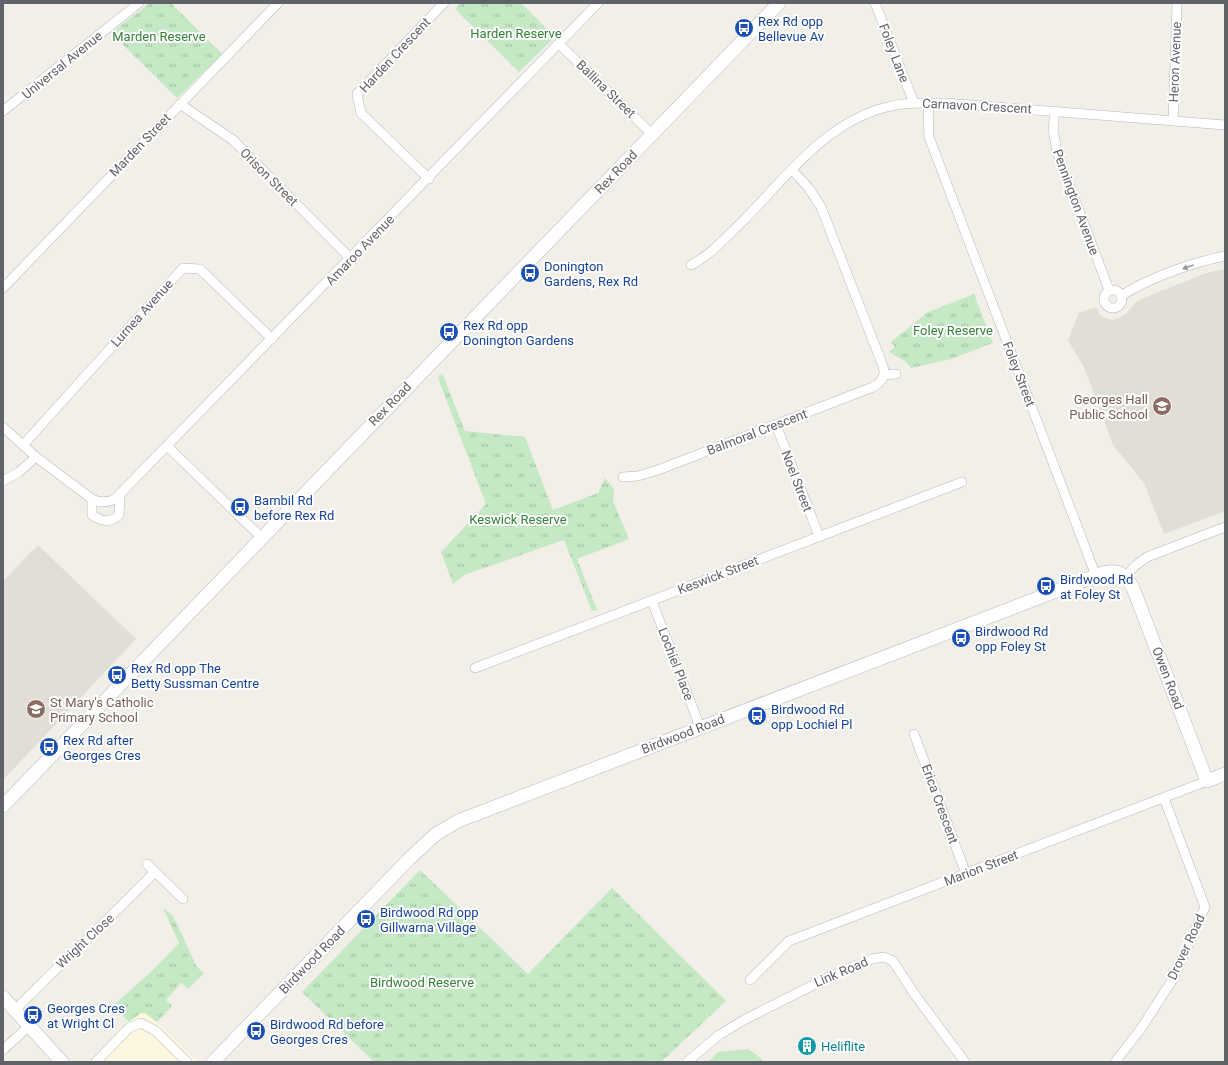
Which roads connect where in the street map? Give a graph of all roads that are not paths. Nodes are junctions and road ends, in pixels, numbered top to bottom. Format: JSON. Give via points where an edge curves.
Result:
{"nodes":[{"id":1,"x":139,"y":3,"type":"edge"},
{"id":2,"x":278,"y":3,"type":"edge"},
{"id":3,"x":444,"y":3,"type":"edge"},
{"id":4,"x":598,"y":3,"type":"edge"},
{"id":5,"x":779,"y":3,"type":"edge"},
{"id":6,"x":875,"y":3,"type":"edge"},
{"id":7,"x":1177,"y":3,"type":"edge"},
{"id":8,"x":559,"y":44,"type":"junction"},
{"id":9,"x":914,"y":103,"type":"junction"},
{"id":10,"x":928,"y":103,"type":"junction"},
{"id":11,"x":180,"y":104,"type":"junction"},
{"id":12,"x":3,"y":111,"type":"edge"},
{"id":13,"x":1055,"y":111,"type":"junction"},
{"id":14,"x":1173,"y":121,"type":"junction"},
{"id":15,"x":1225,"y":125,"type":"edge"},
{"id":16,"x":652,"y":134,"type":"junction"},
{"id":17,"x":792,"y":170,"type":"junction"},
{"id":18,"x":429,"y":179,"type":"junction"},
{"id":19,"x":1225,"y":256,"type":"edge"},
{"id":20,"x":351,"y":259,"type":"junction"},
{"id":21,"x":691,"y":265,"type":"dead end"},
{"id":22,"x":5,"y":282,"type":"edge"},
{"id":23,"x":1109,"y":290,"type":"junction"},
{"id":24,"x":1121,"y":296,"type":"junction"},
{"id":25,"x":272,"y":339,"type":"junction"},
{"id":26,"x":896,"y":374,"type":"dead end"},
{"id":27,"x":884,"y":375,"type":"junction"},
{"id":28,"x":776,"y":425,"type":"junction"},
{"id":29,"x":3,"y":427,"type":"edge"},
{"id":30,"x":23,"y":444,"type":"junction"},
{"id":31,"x":167,"y":446,"type":"junction"},
{"id":32,"x":36,"y":456,"type":"junction"},
{"id":33,"x":623,"y":477,"type":"dead end"},
{"id":34,"x":3,"y":481,"type":"edge"},
{"id":35,"x":962,"y":482,"type":"dead end"},
{"id":36,"x":120,"y":495,"type":"junction"},
{"id":37,"x":92,"y":499,"type":"junction"},
{"id":38,"x":1225,"y":527,"type":"edge"},
{"id":39,"x":819,"y":536,"type":"junction"},
{"id":40,"x":262,"y":538,"type":"junction"},
{"id":41,"x":1096,"y":576,"type":"junction"},
{"id":42,"x":1126,"y":576,"type":"junction"},
{"id":43,"x":652,"y":601,"type":"junction"},
{"id":44,"x":475,"y":668,"type":"dead end"},
{"id":45,"x":700,"y":727,"type":"junction"},
{"id":46,"x":914,"y":734,"type":"dead end"},
{"id":47,"x":1225,"y":774,"type":"edge"},
{"id":48,"x":1208,"y":781,"type":"junction"},
{"id":49,"x":1164,"y":798,"type":"junction"},
{"id":50,"x":3,"y":806,"type":"edge"},
{"id":51,"x":147,"y":864,"type":"dead end"},
{"id":52,"x":155,"y":872,"type":"junction"},
{"id":53,"x":966,"y":874,"type":"junction"},
{"id":54,"x":183,"y":899,"type":"dead end"},
{"id":55,"x":750,"y":980,"type":"dead end"},
{"id":56,"x":3,"y":997,"type":"edge"},
{"id":57,"x":15,"y":1010,"type":"junction"},
{"id":58,"x":29,"y":1026,"type":"junction"},
{"id":59,"x":3,"y":1050,"type":"edge"},
{"id":60,"x":62,"y":1062,"type":"edge"},
{"id":61,"x":96,"y":1062,"type":"edge"},
{"id":62,"x":187,"y":1062,"type":"edge"},
{"id":63,"x":213,"y":1062,"type":"edge"},
{"id":64,"x":687,"y":1062,"type":"edge"},
{"id":65,"x":965,"y":1062,"type":"edge"},
{"id":66,"x":1115,"y":1062,"type":"edge"}],
"edges":[{"from":1,"to":12,"type":"street","name":"Universal Avenue"},
{"from":2,"to":11,"type":"street","name":"Marden Street"},
{"from":3,"to":18,"type":"street","name":"Harden Crescent","via":[[357,94],[361,112]]},
{"from":4,"to":8,"type":"street","name":"Amaroo Avenue"},
{"from":5,"to":16,"type":"main road","name":"Rex Road"},
{"from":6,"to":9,"type":"street","name":"Foley Lane"},
{"from":7,"to":14,"type":"street","name":"Heron Avenue"},
{"from":8,"to":16,"type":"street","name":"Ballina Street"},
{"from":8,"to":18,"type":"street","name":"Amaroo Avenue"},
{"from":9,"to":10,"type":"street","name":"Carnavon Crescent"},
{"from":9,"to":17,"type":"street","name":"Carnavon Crescent","via":[[888,107],[850,121],[826,137]]},
{"from":10,"to":13,"type":"street","name":"Carnavon Crescent"},
{"from":10,"to":41,"type":"street","name":"Foley Street","via":[[927,127],[931,142]]},
{"from":11,"to":20,"type":"street","name":"Orison Street","via":[[233,140]]},
{"from":11,"to":22,"type":"street","name":"Marden Street"},
{"from":13,"to":14,"type":"street","name":"Carnavon Crescent"},
{"from":13,"to":23,"type":"street","name":"Pennington Avenue","via":[[1053,129],[1057,152]]},
{"from":14,"to":15,"type":"street","name":"Carnavon Crescent"},
{"from":16,"to":40,"type":"main road","name":"Rex Road"},
{"from":17,"to":21,"type":"street","name":"Carnavon Crescent","via":[[716,248]]},
{"from":17,"to":27,"type":"street","via":[[808,187],[820,207],[883,366]]},
{"from":18,"to":20,"type":"street","name":"Amaroo Avenue"},
{"from":19,"to":24,"type":"street","one_way":true,"via":[[1206,260],[1140,284]]},
{"from":20,"to":25,"type":"street","name":"Amaroo Avenue"},
{"from":23,"to":24,"type":"street","via":[[1115,290]]},
{"from":23,"to":24,"type":"street","via":[[1104,294],[1103,300],[1108,307],[1117,306],[1121,302]]},
{"from":25,"to":30,"type":"street","name":"Lurnea Avenue","via":[[200,269],[183,268]]},
{"from":25,"to":31,"type":"street","name":"Amaroo Avenue"},
{"from":26,"to":27,"type":"street"},
{"from":27,"to":28,"type":"street","name":"Balmoral Crescent","via":[[873,387]]},
{"from":28,"to":33,"type":"street","name":"Balmoral Crescent","via":[[658,470]]},
{"from":28,"to":39,"type":"street","name":"Noel Street"},
{"from":29,"to":30,"type":"street"},
{"from":30,"to":32,"type":"street"},
{"from":31,"to":36,"type":"street","name":"Amaroo Avenue"},
{"from":31,"to":40,"type":"street"},
{"from":32,"to":34,"type":"street","via":[[19,472]]},
{"from":32,"to":37,"type":"street"},
{"from":35,"to":39,"type":"street","name":"Keswick Street"},
{"from":36,"to":37,"type":"street","name":"Amaroo Avenue","via":[[108,502]]},
{"from":36,"to":37,"type":"street","via":[[118,515],[114,520],[102,522],[92,515]]},
{"from":38,"to":42,"type":"street","via":[[1147,557],[1134,566]]},
{"from":39,"to":43,"type":"street","name":"Keswick Street"},
{"from":40,"to":50,"type":"main road","name":"Rex Road"},
{"from":41,"to":42,"type":"main road","name":"Birdwood Road","via":[[1115,571]]},
{"from":41,"to":45,"type":"main road","name":"Birdwood Road"},
{"from":42,"to":48,"type":"main road","name":"Owen Road","via":[[1136,595]]},
{"from":43,"to":44,"type":"street","name":"Keswick Street"},
{"from":43,"to":45,"type":"street","name":"Lochiel Place"},
{"from":45,"to":63,"type":"main road","name":"Birdwood Road","via":[[472,814],[436,834]]},
{"from":46,"to":53,"type":"street","name":"Erica Crescent"},
{"from":47,"to":48,"type":"main road","name":"Marion Street"},
{"from":48,"to":49,"type":"street","name":"Marion Street"},
{"from":49,"to":53,"type":"street","name":"Marion Street"},
{"from":49,"to":66,"type":"street","name":"Drover Road","via":[[1205,907],[1173,979],[1140,1030]]},
{"from":51,"to":52,"type":"street"},
{"from":52,"to":54,"type":"street"},
{"from":52,"to":57,"type":"street","name":"Wright Close"},
{"from":53,"to":55,"type":"street","name":"Marion Street","via":[[788,941]]},
{"from":56,"to":57,"type":"main road"},
{"from":57,"to":58,"type":"main road"},
{"from":58,"to":59,"type":"street"},
{"from":58,"to":60,"type":"main road"},
{"from":61,"to":62,"type":"street","via":[[129,1028],[141,1022],[156,1031]]},
{"from":64,"to":65,"type":"street","name":"Link Road","via":[[719,1035],[744,1020],[819,982],[864,962],[884,957],[893,961]]}]}
